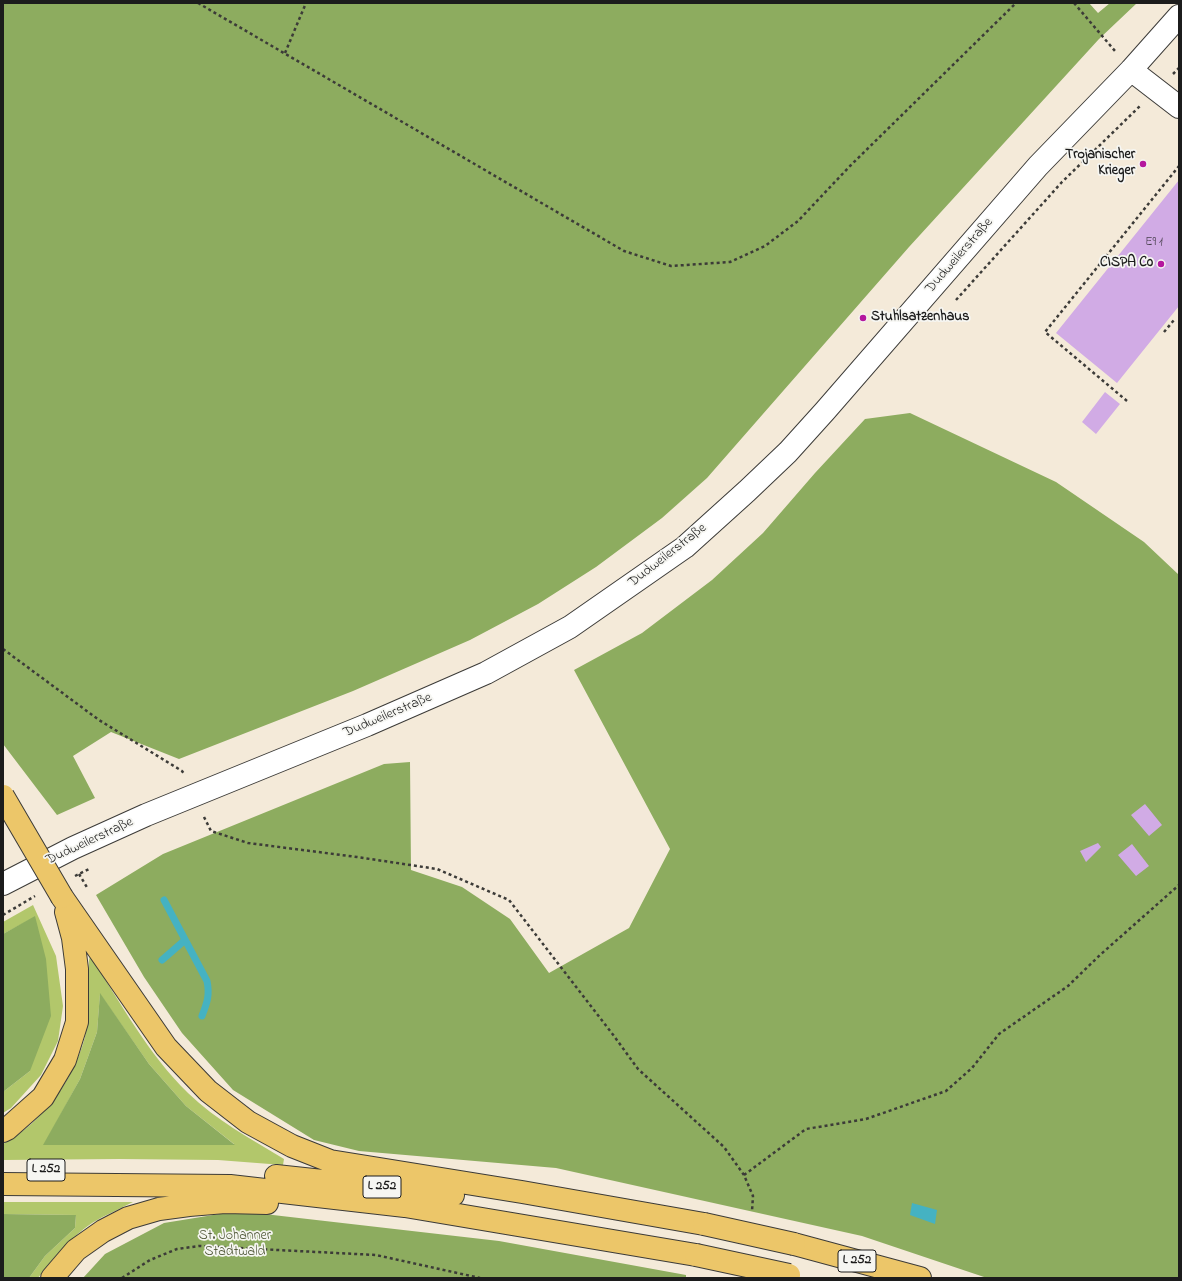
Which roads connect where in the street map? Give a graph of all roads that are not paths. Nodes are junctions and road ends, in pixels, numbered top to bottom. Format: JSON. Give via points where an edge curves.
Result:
{"nodes":[{"id":1,"x":1179,"y":16,"type":"edge"},
{"id":2,"x":1131,"y":70,"type":"junction"},
{"id":3,"x":1179,"y":107,"type":"edge"},
{"id":4,"x":3,"y":795,"type":"edge"},
{"id":5,"x":3,"y":884,"type":"edge"},
{"id":6,"x":62,"y":897,"type":"junction"},
{"id":7,"x":3,"y":1131,"type":"edge"},
{"id":8,"x":3,"y":1171,"type":"edge"},
{"id":9,"x":3,"y":1184,"type":"edge"},
{"id":10,"x":405,"y":1206,"type":"junction"},
{"id":11,"x":673,"y":1218,"type":"junction"},
{"id":12,"x":795,"y":1276,"type":"edge"},
{"id":13,"x":52,"y":1278,"type":"edge"},
{"id":14,"x":920,"y":1278,"type":"edge"}],
"edges":[{"from":1,"to":2,"type":"street","name":"Dudweilerstraße"},
{"from":2,"to":3,"type":"street"},
{"from":2,"to":5,"type":"street","name":"Dudweilerstraße","via":[[1038,166],[788,452],[685,547],[570,627],[486,673],[73,848]]},
{"from":4,"to":6,"type":"highway","bridge":true},
{"from":6,"to":7,"type":"highway","via":[[73,938],[77,969],[77,1022],[65,1060],[43,1096]]},
{"from":6,"to":11,"type":"highway","via":[[166,1047],[208,1091],[248,1122],[292,1146],[330,1161]]},
{"from":8,"to":11,"type":"highway","number":"L 252","via":[[90,1170],[265,1175]]},
{"from":9,"to":10,"type":"highway","number":"L 252","via":[[230,1186]]},
{"from":10,"to":12,"type":"highway","number":"L 252","bridge":true,"via":[[696,1255]]},
{"from":10,"to":13,"type":"highway","via":[[225,1202],[159,1209],[128,1218],[103,1231],[76,1250]]},
{"from":11,"to":14,"type":"highway","number":"L 252","bridge":true,"via":[[794,1244]]}]}
